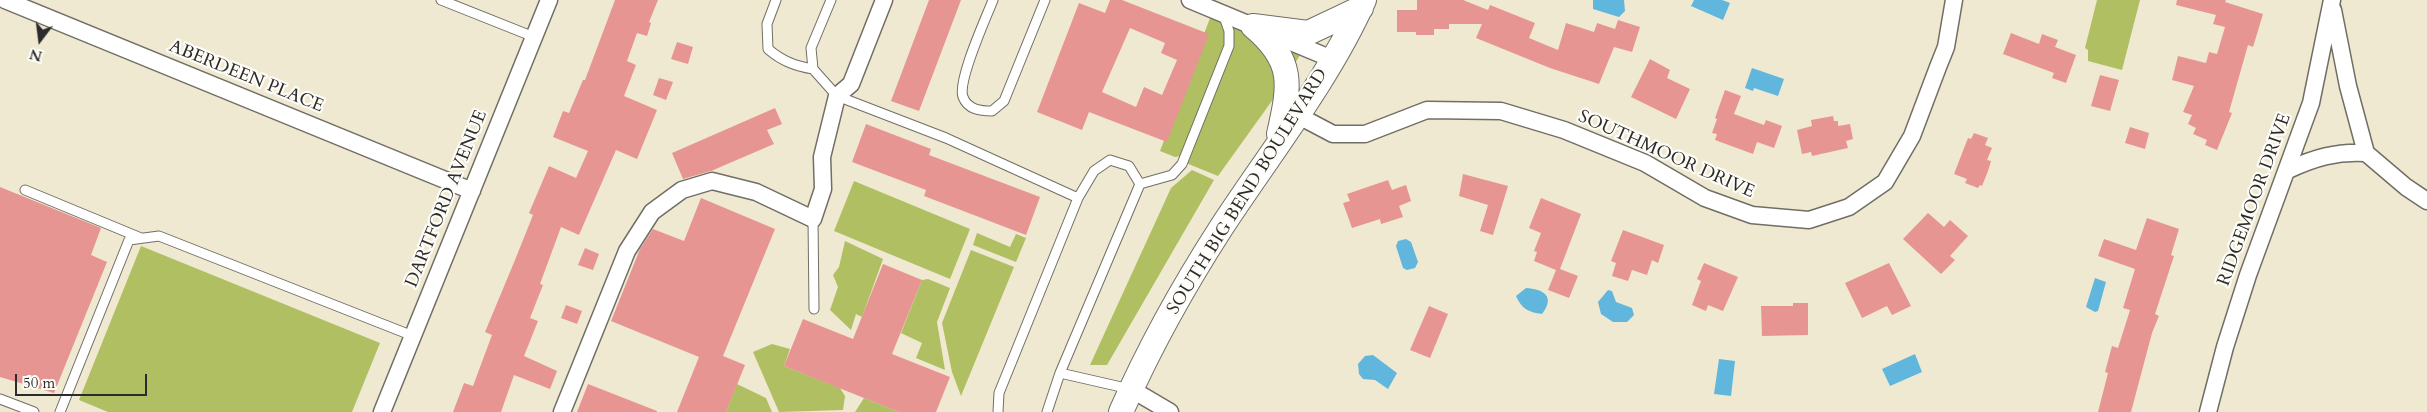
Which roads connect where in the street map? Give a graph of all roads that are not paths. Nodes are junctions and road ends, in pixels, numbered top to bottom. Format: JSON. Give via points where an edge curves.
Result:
{"nodes":[{"id":1,"x":5,"y":0,"type":"edge"},
{"id":2,"x":441,"y":0,"type":"edge"},
{"id":3,"x":549,"y":0,"type":"edge"},
{"id":4,"x":776,"y":0,"type":"edge"},
{"id":5,"x":831,"y":0,"type":"edge"},
{"id":6,"x":884,"y":0,"type":"edge"},
{"id":7,"x":993,"y":0,"type":"edge"},
{"id":8,"x":1045,"y":0,"type":"edge"},
{"id":9,"x":1190,"y":0,"type":"edge"},
{"id":10,"x":1954,"y":0,"type":"edge"},
{"id":11,"x":2332,"y":1,"type":"edge"},
{"id":12,"x":1362,"y":4,"type":"edge"},
{"id":13,"x":1223,"y":14,"type":"junction"},
{"id":14,"x":1253,"y":26,"type":"junction"},
{"id":15,"x":534,"y":37,"type":"junction"},
{"id":16,"x":1332,"y":59,"type":"junction"},
{"id":17,"x":813,"y":69,"type":"junction"},
{"id":18,"x":837,"y":96,"type":"junction"},
{"id":19,"x":1297,"y":115,"type":"junction"},
{"id":20,"x":1276,"y":146,"type":"junction"},
{"id":21,"x":2366,"y":153,"type":"junction"},
{"id":22,"x":2288,"y":170,"type":"junction"},
{"id":23,"x":1140,"y":184,"type":"junction"},
{"id":24,"x":25,"y":190,"type":"dead end"},
{"id":25,"x":472,"y":191,"type":"junction"},
{"id":26,"x":1078,"y":198,"type":"junction"},
{"id":27,"x":2427,"y":201,"type":"edge"},
{"id":28,"x":814,"y":219,"type":"junction"},
{"id":29,"x":142,"y":238,"type":"junction"},
{"id":30,"x":814,"y":309,"type":"dead end"},
{"id":31,"x":412,"y":336,"type":"junction"},
{"id":32,"x":1060,"y":372,"type":"junction"},
{"id":33,"x":1131,"y":390,"type":"junction"},
{"id":34,"x":0,"y":399,"type":"edge"},
{"id":35,"x":34,"y":412,"type":"edge"},
{"id":36,"x":60,"y":412,"type":"edge"},
{"id":37,"x":382,"y":412,"type":"edge"},
{"id":38,"x":562,"y":412,"type":"edge"},
{"id":39,"x":998,"y":412,"type":"edge"},
{"id":40,"x":1047,"y":412,"type":"edge"},
{"id":41,"x":1121,"y":412,"type":"edge"},
{"id":42,"x":1170,"y":412,"type":"edge"},
{"id":43,"x":2208,"y":412,"type":"edge"}],
"edges":[{"from":1,"to":25,"type":"street","name":"ABERDEEN PLACE"},
{"from":2,"to":15,"type":"lane"},
{"from":3,"to":15,"type":"street","name":"DARTFORD AVENUE"},
{"from":4,"to":17,"type":"lane","via":[[767,24],[768,49],[794,66]]},
{"from":5,"to":17,"type":"lane","via":[[811,48]]},
{"from":6,"to":18,"type":"street","via":[[851,84]]},
{"from":7,"to":8,"type":"lane","via":[[964,77],[963,96],[970,107],[979,111],[992,111],[1004,101]]},
{"from":9,"to":13,"type":"street"},
{"from":10,"to":19,"type":"street","name":"SOUTHMOOR DRIVE","via":[[1946,47],[1912,136],[1885,182],[1849,207],[1810,220],[1752,216],[1705,198],[1645,163],[1564,130],[1502,111],[1427,110],[1365,134],[1333,134]]},
{"from":11,"to":21,"type":"street","via":[[2348,86]]},
{"from":11,"to":22,"type":"street","name":"RIDGEMOOR DRIVE","via":[[2311,103]]},
{"from":12,"to":14,"type":"main road","via":[[1308,33]]},
{"from":12,"to":16,"type":"main road","name":"SOUTH BIG BEND BOULEVARD"},
{"from":13,"to":14,"type":"street"},
{"from":13,"to":23,"type":"lane","via":[[1229,31],[1229,46],[1182,164],[1172,175]]},
{"from":14,"to":16,"type":"street"},
{"from":14,"to":20,"type":"main road","via":[[1279,52],[1284,68],[1287,94]]},
{"from":15,"to":25,"type":"street","name":"DARTFORD AVENUE"},
{"from":16,"to":19,"type":"main road","name":"SOUTH BIG BEND BOULEVARD"},
{"from":17,"to":18,"type":"lane"},
{"from":18,"to":26,"type":"lane","via":[[946,138]]},
{"from":18,"to":28,"type":"street","via":[[822,157],[823,189]]},
{"from":19,"to":20,"type":"main road","name":"SOUTH BIG BEND BOULEVARD"},
{"from":20,"to":33,"type":"main road","name":"SOUTH BIG BEND BOULEVARD","via":[[1172,308]]},
{"from":21,"to":22,"type":"street","via":[[2345,152],[2316,158]]},
{"from":21,"to":27,"type":"street"},
{"from":22,"to":43,"type":"street","name":"RIDGEMOOR DRIVE","via":[[2248,275]]},
{"from":23,"to":26,"type":"lane","via":[[1129,166],[1110,160],[1094,171]]},
{"from":23,"to":32,"type":"lane"},
{"from":24,"to":29,"type":"lane"},
{"from":25,"to":31,"type":"street","name":"DARTFORD AVENUE"},
{"from":26,"to":39,"type":"lane","via":[[999,393]]},
{"from":28,"to":30,"type":"lane"},
{"from":28,"to":38,"type":"street","via":[[756,192],[712,181],[682,190],[652,212],[628,252]]},
{"from":29,"to":31,"type":"lane","via":[[159,236]]},
{"from":29,"to":36,"type":"lane","via":[[129,240]]},
{"from":31,"to":37,"type":"street","name":"DARTFORD AVENUE"},
{"from":32,"to":33,"type":"lane"},
{"from":32,"to":40,"type":"lane"},
{"from":33,"to":41,"type":"main road","name":"SOUTH BIG BEND BOULEVARD"},
{"from":33,"to":42,"type":"street"},
{"from":34,"to":35,"type":"lane"}]}
